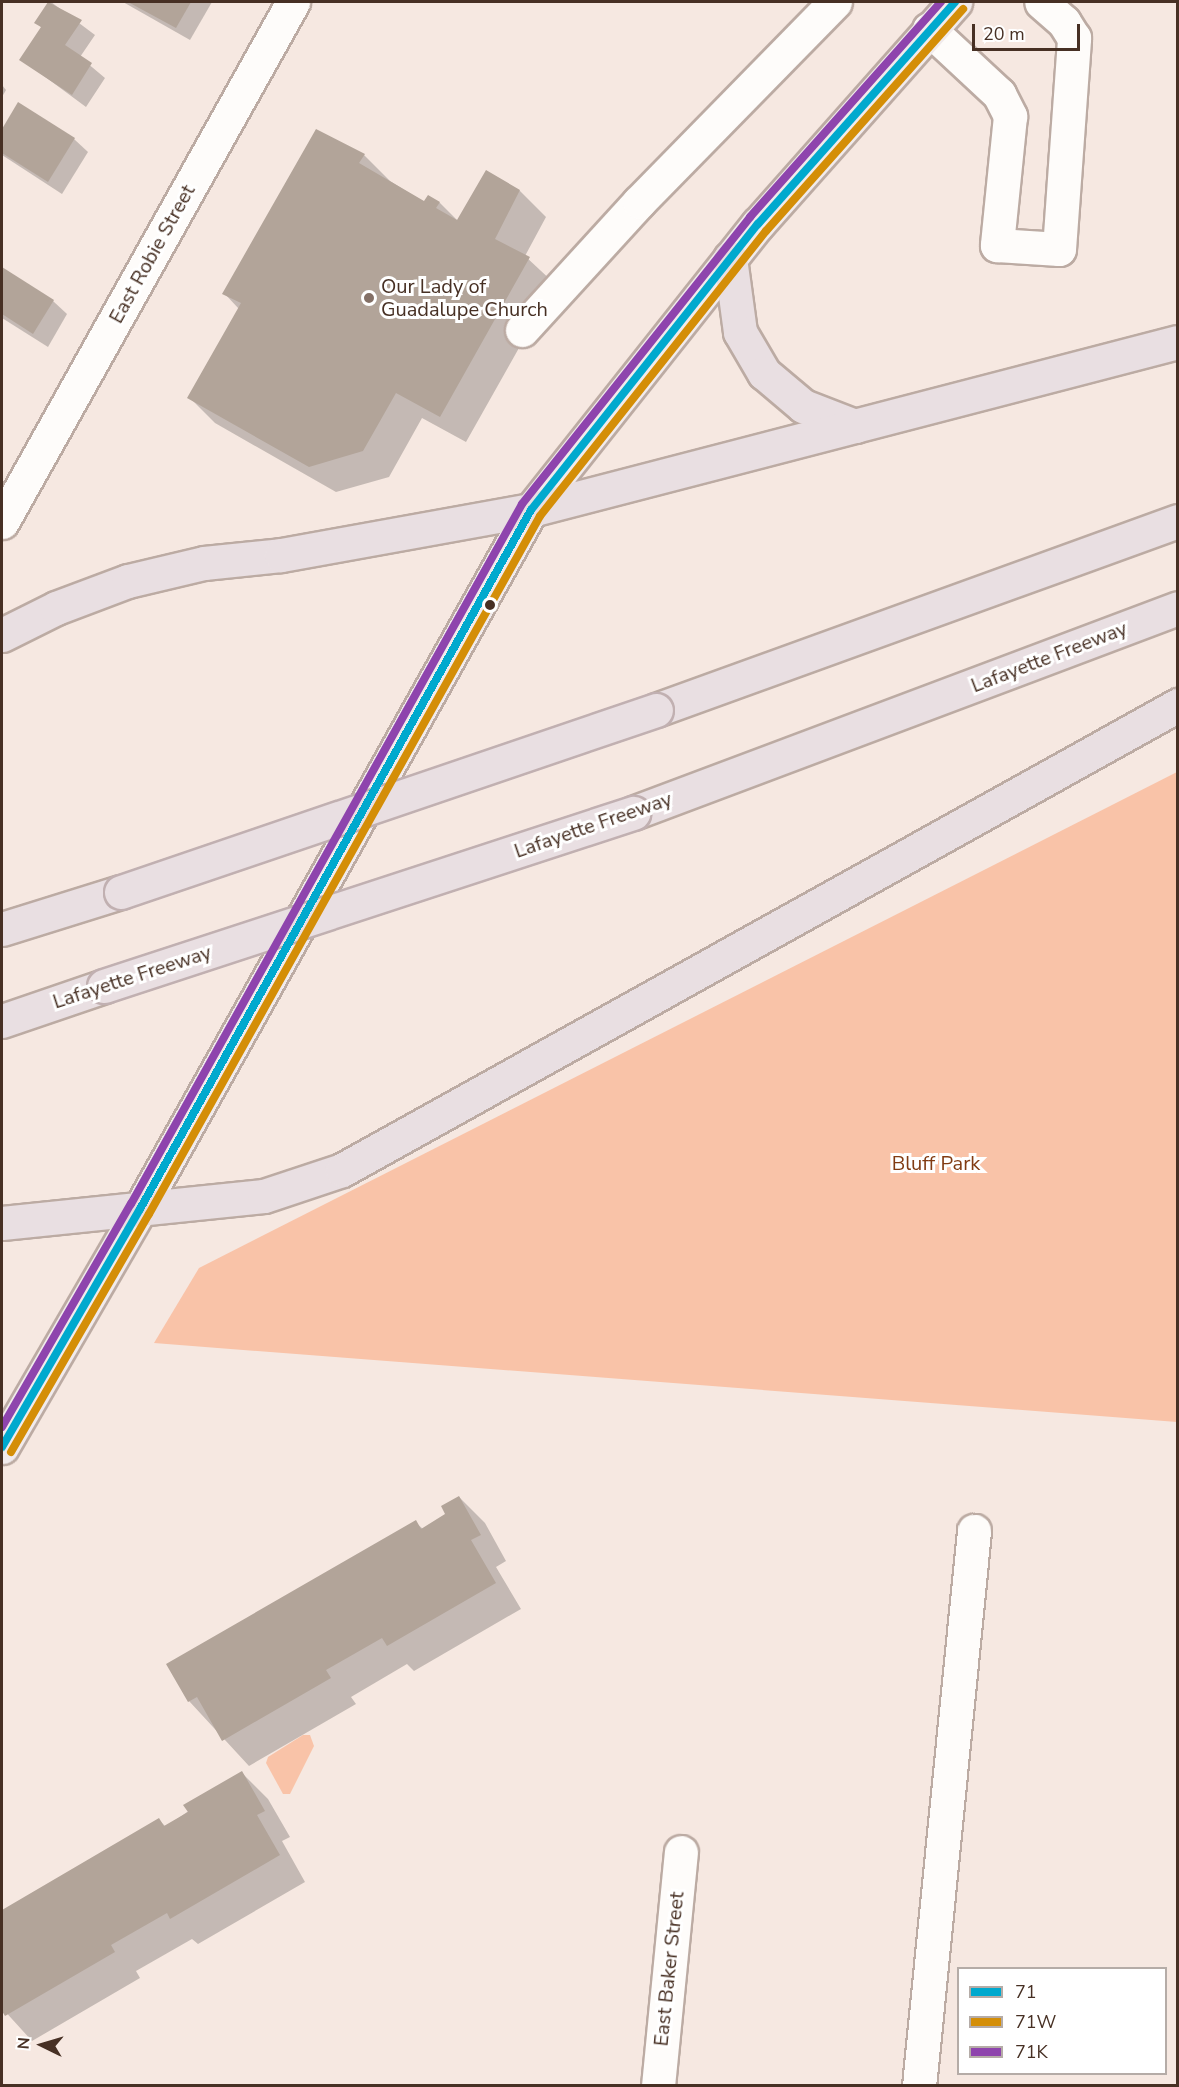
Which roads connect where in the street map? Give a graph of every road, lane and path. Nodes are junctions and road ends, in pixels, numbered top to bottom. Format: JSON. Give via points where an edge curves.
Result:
{"nodes":[{"id":1,"x":293,"y":2,"type":"edge"},
{"id":2,"x":835,"y":2,"type":"edge"},
{"id":3,"x":955,"y":2,"type":"edge"},
{"id":4,"x":1058,"y":7,"type":"edge"},
{"id":5,"x":929,"y":29,"type":"junction"},
{"id":6,"x":730,"y":258,"type":"junction"},
{"id":7,"x":522,"y":330,"type":"dead end"},
{"id":8,"x":1178,"y":342,"type":"edge"},
{"id":9,"x":855,"y":426,"type":"junction"},
{"id":10,"x":5,"y":510,"type":"edge"},
{"id":11,"x":531,"y":510,"type":"junction"},
{"id":12,"x":1178,"y":521,"type":"edge"},
{"id":13,"x":1178,"y":608,"type":"edge"},
{"id":14,"x":2,"y":635,"type":"edge"},
{"id":15,"x":1178,"y":705,"type":"edge"},
{"id":16,"x":2,"y":929,"type":"edge"},
{"id":17,"x":2,"y":1021,"type":"edge"},
{"id":18,"x":140,"y":1209,"type":"junction"},
{"id":19,"x":2,"y":1223,"type":"edge"},
{"id":20,"x":2,"y":1447,"type":"edge"},
{"id":21,"x":974,"y":1531,"type":"dead end"},
{"id":22,"x":681,"y":1852,"type":"dead end"},
{"id":23,"x":658,"y":2085,"type":"edge"},
{"id":24,"x":919,"y":2085,"type":"edge"}],
"edges":[{"from":1,"to":10,"type":"street","name":"East Robie Street"},
{"from":2,"to":7,"type":"street","via":[[639,201]]},
{"from":3,"to":5,"type":"main road"},
{"from":4,"to":5,"type":"street","via":[[1074,38],[1059,249],[997,245],[1010,116],[999,94]]},
{"from":5,"to":6,"type":"main road"},
{"from":6,"to":9,"type":"highway","via":[[740,332],[764,373],[803,406]]},
{"from":6,"to":11,"type":"main road"},
{"from":8,"to":9,"type":"highway"},
{"from":9,"to":11,"type":"highway"},
{"from":11,"to":14,"type":"highway","via":[[160,573],[56,608]]},
{"from":11,"to":18,"type":"main road"},
{"from":12,"to":16,"type":"highway","bridge":true,"via":[[656,710]]},
{"from":13,"to":17,"type":"highway","name":"Lafayette Freeway","bridge":true,"via":[[633,813]]},
{"from":15,"to":18,"type":"highway","via":[[342,1170],[264,1196]]},
{"from":18,"to":19,"type":"highway"},
{"from":18,"to":20,"type":"main road"},
{"from":21,"to":24,"type":"street"},
{"from":22,"to":23,"type":"street","name":"East Baker Street"}]}
